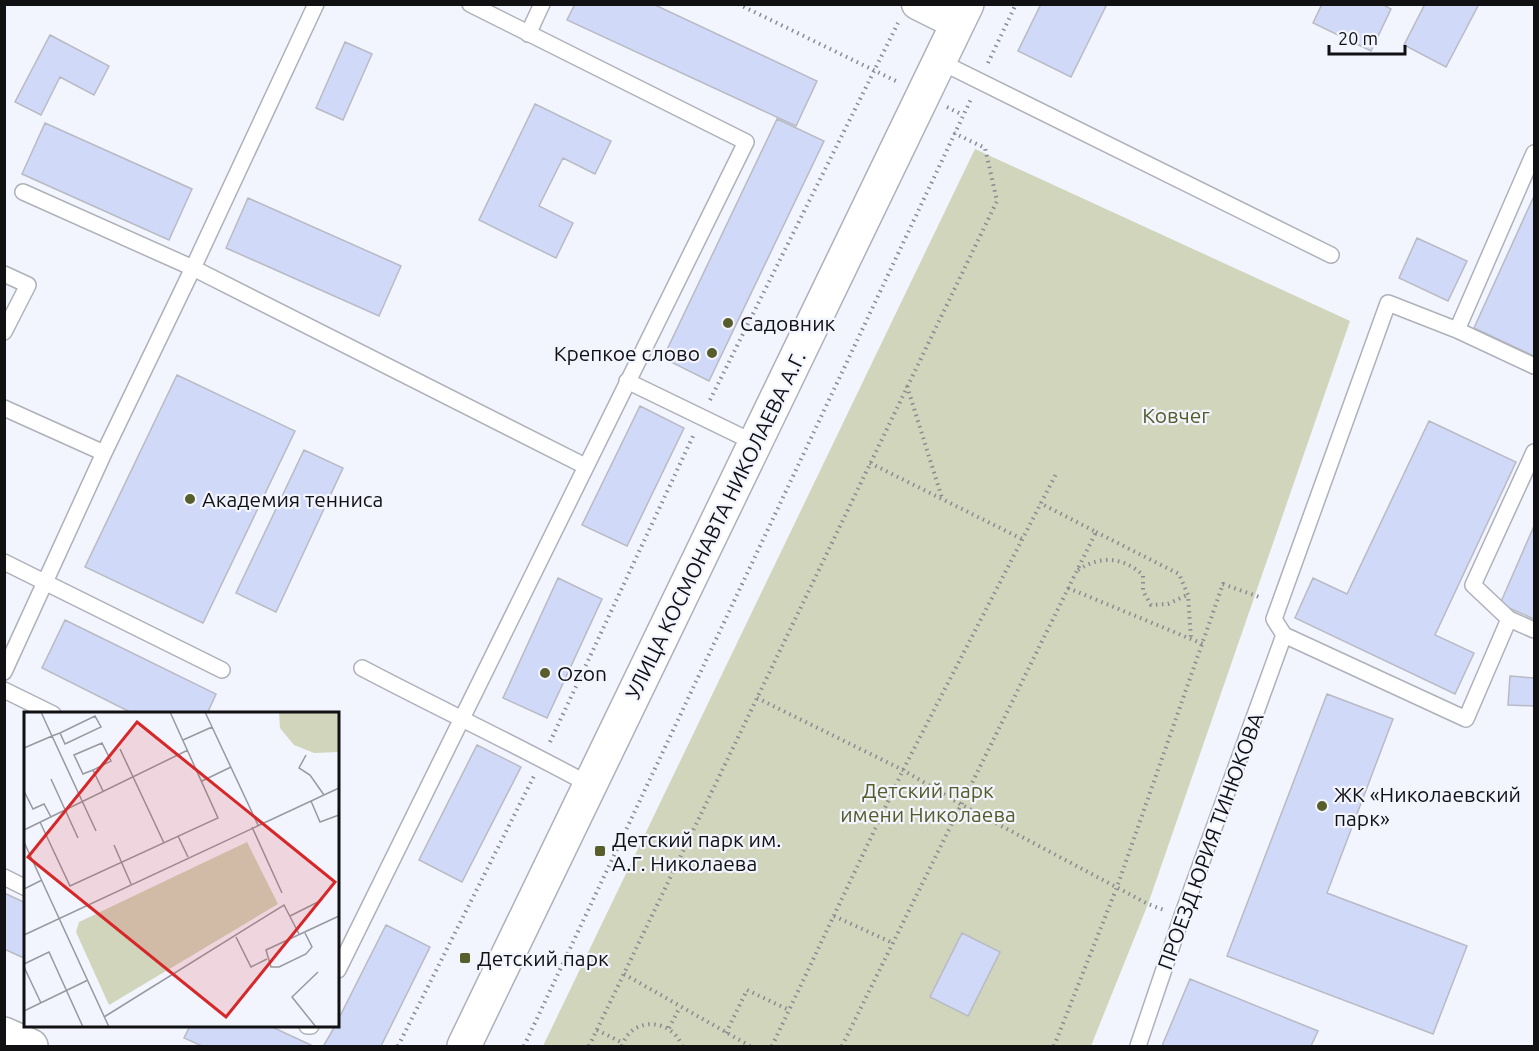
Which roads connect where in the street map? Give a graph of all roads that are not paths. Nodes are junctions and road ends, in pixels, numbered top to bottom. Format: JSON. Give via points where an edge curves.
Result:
{"nodes":[{"id":1,"x":316,"y":4,"type":"edge"},
{"id":2,"x":470,"y":4,"type":"edge"},
{"id":3,"x":542,"y":4,"type":"edge"},
{"id":4,"x":910,"y":9,"type":"edge"},
{"id":5,"x":962,"y":14,"type":"edge"},
{"id":6,"x":528,"y":34,"type":"junction"},
{"id":7,"x":939,"y":61,"type":"junction"},
{"id":8,"x":1534,"y":153,"type":"edge"},
{"id":9,"x":23,"y":192,"type":"dead end"},
{"id":10,"x":1331,"y":255,"type":"dead end"},
{"id":11,"x":193,"y":268,"type":"junction"},
{"id":12,"x":4,"y":274,"type":"edge"},
{"id":13,"x":1457,"y":330,"type":"junction"},
{"id":14,"x":4,"y":332,"type":"edge"},
{"id":15,"x":1534,"y":366,"type":"edge"},
{"id":16,"x":627,"y":381,"type":"junction"},
{"id":17,"x":4,"y":408,"type":"edge"},
{"id":18,"x":755,"y":443,"type":"junction"},
{"id":19,"x":1534,"y":452,"type":"edge"},
{"id":20,"x":104,"y":453,"type":"junction"},
{"id":21,"x":585,"y":466,"type":"junction"},
{"id":22,"x":4,"y":562,"type":"edge"},
{"id":23,"x":44,"y":582,"type":"junction"},
{"id":24,"x":1509,"y":619,"type":"junction"},
{"id":25,"x":1534,"y":630,"type":"edge"},
{"id":26,"x":1284,"y":635,"type":"junction"},
{"id":27,"x":362,"y":668,"type":"dead end"},
{"id":28,"x":222,"y":670,"type":"dead end"},
{"id":29,"x":4,"y":672,"type":"edge"},
{"id":30,"x":4,"y":690,"type":"edge"},
{"id":31,"x":48,"y":712,"type":"edge"},
{"id":32,"x":460,"y":720,"type":"junction"},
{"id":33,"x":590,"y":785,"type":"junction"},
{"id":34,"x":4,"y":877,"type":"edge"},
{"id":35,"x":24,"y":887,"type":"edge"},
{"id":36,"x":339,"y":968,"type":"edge"},
{"id":37,"x":4,"y":1034,"type":"edge"},
{"id":38,"x":31,"y":1047,"type":"edge"},
{"id":39,"x":464,"y":1047,"type":"edge"},
{"id":40,"x":1138,"y":1047,"type":"edge"}],
"edges":[{"from":1,"to":11,"type":"lane"},
{"from":2,"to":6,"type":"lane"},
{"from":3,"to":6,"type":"lane"},
{"from":4,"to":5,"type":"street"},
{"from":5,"to":7,"type":"street","name":"УЛИЦА КОСМОНАВТА НИКОЛАЕВА А.Г."},
{"from":6,"to":16,"type":"lane","via":[[746,142]]},
{"from":7,"to":10,"type":"lane"},
{"from":7,"to":18,"type":"street","name":"УЛИЦА КОСМОНАВТА НИКОЛАЕВА А.Г."},
{"from":8,"to":13,"type":"lane"},
{"from":9,"to":11,"type":"lane"},
{"from":11,"to":20,"type":"lane"},
{"from":11,"to":21,"type":"lane"},
{"from":12,"to":14,"type":"lane","via":[[28,285]]},
{"from":13,"to":15,"type":"lane"},
{"from":13,"to":26,"type":"lane","via":[[1388,303],[1274,618]]},
{"from":16,"to":18,"type":"lane"},
{"from":16,"to":21,"type":"lane"},
{"from":17,"to":20,"type":"lane"},
{"from":18,"to":33,"type":"street","name":"УЛИЦА КОСМОНАВТА НИКОЛАЕВА А.Г."},
{"from":19,"to":24,"type":"lane","via":[[1473,585]]},
{"from":20,"to":23,"type":"lane"},
{"from":21,"to":32,"type":"lane"},
{"from":22,"to":23,"type":"lane"},
{"from":23,"to":28,"type":"lane"},
{"from":23,"to":29,"type":"lane"},
{"from":24,"to":25,"type":"lane"},
{"from":24,"to":26,"type":"lane","via":[[1466,719]]},
{"from":26,"to":40,"type":"lane","name":"ПРОЕЗД ЮРИЯ ТИНЮКОВА"},
{"from":27,"to":32,"type":"lane"},
{"from":30,"to":31,"type":"lane"},
{"from":32,"to":33,"type":"lane"},
{"from":32,"to":36,"type":"lane"},
{"from":33,"to":39,"type":"street","name":"УЛИЦА КОСМОНАВТА НИКОЛАЕВА А.Г."},
{"from":34,"to":35,"type":"lane"},
{"from":37,"to":38,"type":"street"}]}
